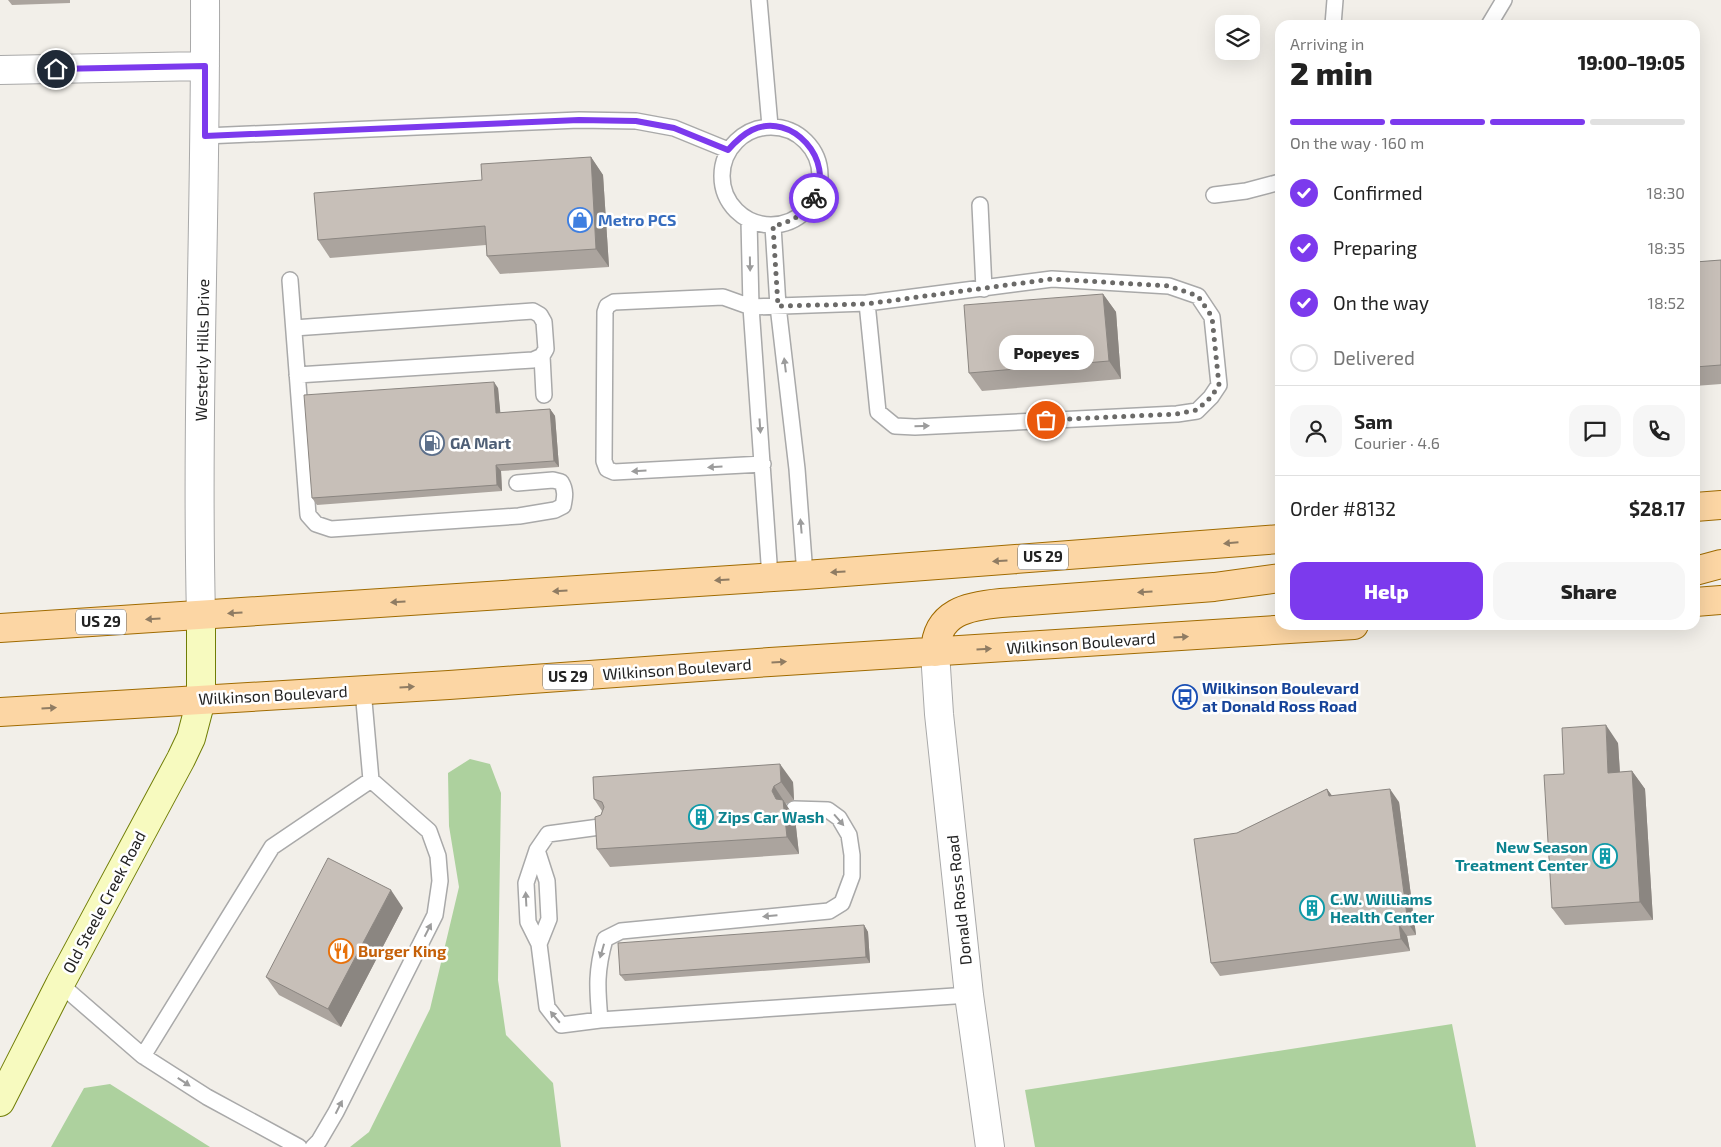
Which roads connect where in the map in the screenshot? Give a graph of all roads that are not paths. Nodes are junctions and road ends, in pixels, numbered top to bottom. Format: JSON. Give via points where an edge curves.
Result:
{"nodes":[{"id":1,"x":205,"y":0,"type":"edge"},
{"id":2,"x":759,"y":0,"type":"edge"},
{"id":3,"x":1335,"y":0,"type":"edge"},
{"id":4,"x":1504,"y":0,"type":"edge"},
{"id":5,"x":1333,"y":20,"type":"edge"},
{"id":6,"x":1492,"y":20,"type":"edge"},
{"id":7,"x":205,"y":66,"type":"junction"},
{"id":8,"x":0,"y":70,"type":"edge"},
{"id":9,"x":770,"y":126,"type":"junction"},
{"id":10,"x":205,"y":136,"type":"junction"},
{"id":11,"x":728,"y":150,"type":"junction"},
{"id":12,"x":1275,"y":183,"type":"edge"},
{"id":13,"x":1214,"y":195,"type":"dead end"},
{"id":14,"x":980,"y":205,"type":"dead end"},
{"id":15,"x":749,"y":220,"type":"junction"},
{"id":16,"x":773,"y":226,"type":"junction"},
{"id":17,"x":290,"y":280,"type":"dead end"},
{"id":18,"x":984,"y":288,"type":"junction"},
{"id":19,"x":866,"y":304,"type":"junction"},
{"id":20,"x":778,"y":306,"type":"junction"},
{"id":21,"x":751,"y":307,"type":"junction"},
{"id":22,"x":294,"y":328,"type":"junction"},
{"id":23,"x":542,"y":356,"type":"junction"},
{"id":24,"x":297,"y":375,"type":"junction"},
{"id":25,"x":544,"y":395,"type":"dead end"},
{"id":26,"x":763,"y":464,"type":"junction"},
{"id":27,"x":517,"y":483,"type":"dead end"},
{"id":28,"x":1721,"y":505,"type":"edge"},
{"id":29,"x":1700,"y":507,"type":"edge"},
{"id":30,"x":1275,"y":539,"type":"edge"},
{"id":31,"x":1721,"y":564,"type":"edge"},
{"id":32,"x":1700,"y":570,"type":"edge"},
{"id":33,"x":805,"y":575,"type":"junction"},
{"id":34,"x":770,"y":577,"type":"junction"},
{"id":35,"x":1275,"y":579,"type":"edge"},
{"id":36,"x":1721,"y":600,"type":"edge"},
{"id":37,"x":1700,"y":602,"type":"edge"},
{"id":38,"x":201,"y":616,"type":"junction"},
{"id":39,"x":0,"y":628,"type":"edge"},
{"id":40,"x":1276,"y":630,"type":"edge"},
{"id":41,"x":935,"y":652,"type":"junction"},
{"id":42,"x":364,"y":690,"type":"junction"},
{"id":43,"x":201,"y":700,"type":"junction"},
{"id":44,"x":0,"y":712,"type":"edge"},
{"id":45,"x":371,"y":780,"type":"junction"},
{"id":46,"x":794,"y":809,"type":"dead end"},
{"id":47,"x":607,"y":826,"type":"edge"},
{"id":48,"x":537,"y":850,"type":"junction"},
{"id":49,"x":539,"y":944,"type":"junction"},
{"id":50,"x":60,"y":984,"type":"junction"},
{"id":51,"x":969,"y":995,"type":"junction"},
{"id":52,"x":600,"y":1020,"type":"junction"},
{"id":53,"x":143,"y":1056,"type":"junction"},
{"id":54,"x":2,"y":1092,"type":"edge"},
{"id":55,"x":299,"y":1147,"type":"edge"},
{"id":56,"x":312,"y":1147,"type":"edge"},
{"id":57,"x":990,"y":1147,"type":"edge"}],
"edges":[{"from":1,"to":7,"type":"street","name":"Westerly Hills Drive"},
{"from":2,"to":9,"type":"lane"},
{"from":3,"to":5,"type":"lane"},
{"from":4,"to":6,"type":"lane"},
{"from":7,"to":8,"type":"street"},
{"from":7,"to":10,"type":"street","name":"Westerly Hills Drive"},
{"from":9,"to":11,"type":"lane","via":[[754,129]]},
{"from":9,"to":16,"type":"lane","via":[[800,136],[812,148],[819,163],[821,179],[810,206],[800,216]]},
{"from":10,"to":11,"type":"lane","via":[[579,120],[636,121],[674,128]]},
{"from":10,"to":38,"type":"street","name":"Westerly Hills Drive","via":[[199,494]]},
{"from":11,"to":15,"type":"lane","via":[[722,164],[724,194],[732,207]]},
{"from":12,"to":13,"type":"lane"},
{"from":14,"to":18,"type":"lane"},
{"from":15,"to":16,"type":"lane"},
{"from":15,"to":21,"type":"lane","one_way":true},
{"from":16,"to":20,"type":"lane"},
{"from":17,"to":22,"type":"lane"},
{"from":18,"to":19,"type":"lane"},
{"from":19,"to":18,"type":"lane","one_way":true,"via":[[878,412],[895,426],[1177,414],[1197,410],[1219,385],[1212,317],[1198,296],[1169,286],[1052,279]]},
{"from":19,"to":20,"type":"lane"},
{"from":20,"to":21,"type":"lane"},
{"from":33,"to":20,"type":"lane","one_way":true,"via":[[797,469]]},
{"from":21,"to":26,"type":"lane","one_way":true},
{"from":26,"to":21,"type":"lane","one_way":true,"via":[[614,472],[607,469],[604,461],[607,306],[614,302],[723,297]]},
{"from":22,"to":23,"type":"lane","via":[[533,312],[544,322],[546,349]]},
{"from":22,"to":24,"type":"lane"},
{"from":23,"to":24,"type":"lane","via":[[534,360]]},
{"from":23,"to":25,"type":"lane"},
{"from":24,"to":27,"type":"lane","via":[[308,515],[316,524],[331,529],[519,516],[562,506],[565,498],[561,482]]},
{"from":26,"to":34,"type":"lane"},
{"from":28,"to":29,"type":"main road"},
{"from":30,"to":33,"type":"main road","number":"US 29","one_way":true},
{"from":31,"to":32,"type":"main road"},
{"from":33,"to":34,"type":"main road","number":"US 29"},
{"from":34,"to":38,"type":"main road","number":"US 29","one_way":true},
{"from":35,"to":41,"type":"main road","one_way":true,"via":[[1214,587],[1001,602],[964,609],[945,623],[935,641]]},
{"from":36,"to":37,"type":"main road"},
{"from":38,"to":39,"type":"main road","number":"US 29","one_way":true},
{"from":38,"to":43,"type":"main road","name":"Westerly Hills Drive"},
{"from":41,"to":40,"type":"main road","name":"Wilkinson Boulevard","number":"US 29","one_way":true},
{"from":42,"to":41,"type":"main road","name":"Wilkinson Boulevard","number":"US 29","one_way":true},
{"from":41,"to":51,"type":"street","name":"Donald Ross Road"},
{"from":42,"to":43,"type":"main road","name":"Wilkinson Boulevard","number":"US 29"},
{"from":42,"to":45,"type":"lane"},
{"from":44,"to":43,"type":"main road","name":"Wilkinson Boulevard","number":"US 29","one_way":true},
{"from":43,"to":50,"type":"main road","name":"Old Steele Creek Road","via":[[191,738],[181,759]]},
{"from":45,"to":53,"type":"lane","via":[[272,847]]},
{"from":56,"to":45,"type":"lane","one_way":true,"via":[[319,1142],[336,1112],[435,915],[440,881],[438,856],[429,831]]},
{"from":46,"to":52,"type":"lane","one_way":true,"via":[[828,810],[839,818],[849,835],[852,876],[842,903],[829,911],[621,931],[605,939],[599,962]]},
{"from":47,"to":48,"type":"lane","via":[[548,834]]},
{"from":48,"to":49,"type":"lane","via":[[547,881],[549,920]]},
{"from":49,"to":48,"type":"lane","one_way":true,"via":[[528,922],[526,883]]},
{"from":52,"to":49,"type":"lane","one_way":true,"via":[[561,1024],[546,1007]]},
{"from":50,"to":53,"type":"lane"},
{"from":50,"to":54,"type":"main road","name":"Old Steele Creek Road"},
{"from":51,"to":52,"type":"lane"},
{"from":51,"to":57,"type":"street","name":"Donald Ross Road"},
{"from":53,"to":55,"type":"lane","one_way":true,"via":[[207,1097]]}]}
